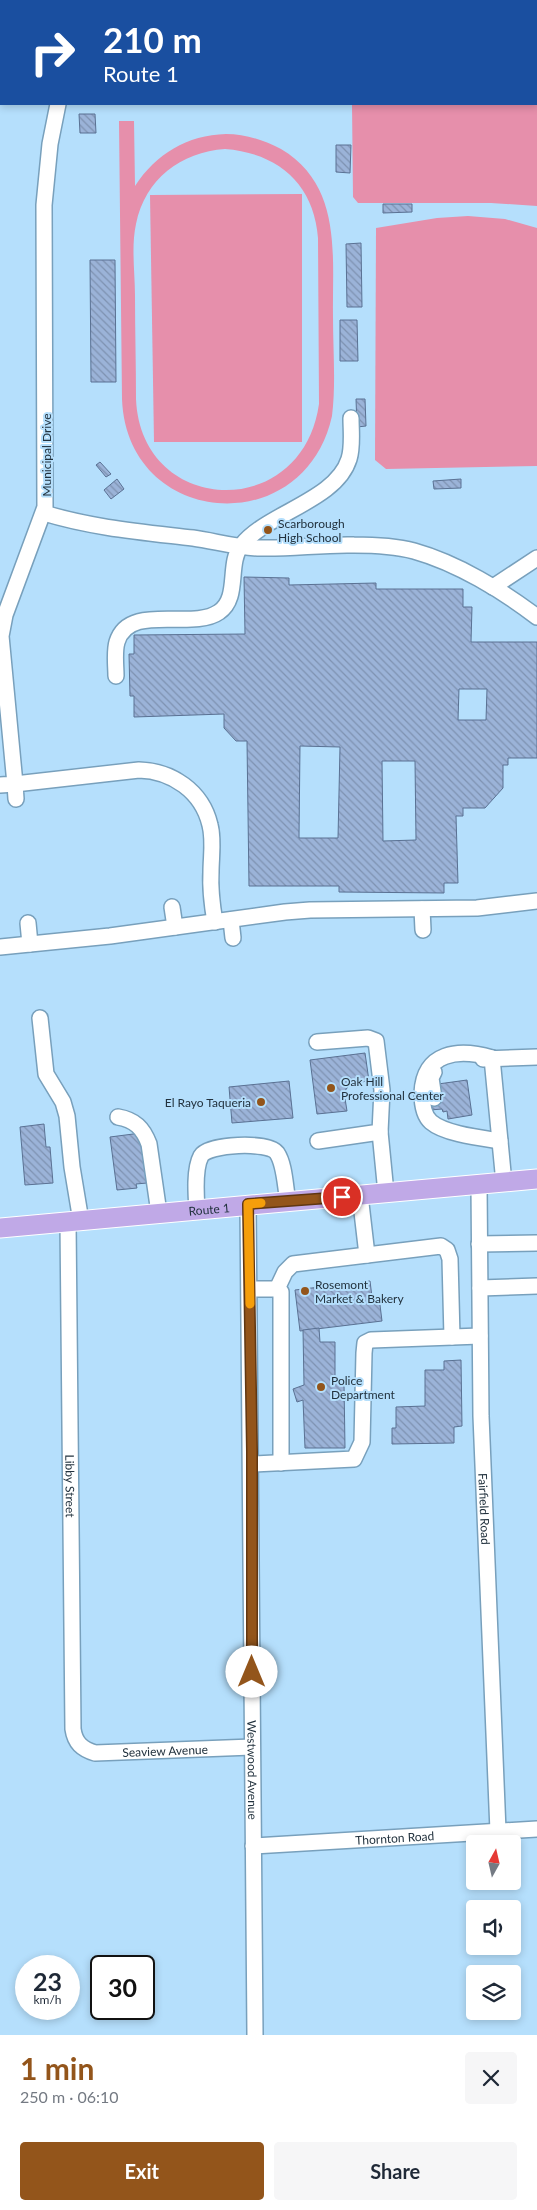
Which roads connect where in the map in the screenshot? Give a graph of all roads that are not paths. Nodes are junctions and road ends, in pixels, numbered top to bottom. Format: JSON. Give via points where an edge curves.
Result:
{"nodes":[{"id":1,"x":58,"y":105,"type":"edge"},
{"id":2,"x":351,"y":418,"type":"dead end"},
{"id":3,"x":44,"y":513,"type":"junction"},
{"id":4,"x":240,"y":547,"type":"junction"},
{"id":5,"x":537,"y":558,"type":"edge"},
{"id":6,"x":493,"y":588,"type":"junction"},
{"id":7,"x":537,"y":618,"type":"edge"},
{"id":8,"x":1,"y":656,"type":"edge"},
{"id":9,"x":116,"y":676,"type":"dead end"},
{"id":10,"x":10,"y":789,"type":"edge"},
{"id":11,"x":537,"y":901,"type":"edge"},
{"id":12,"x":172,"y":907,"type":"dead end"},
{"id":13,"x":422,"y":909,"type":"junction"},
{"id":14,"x":231,"y":920,"type":"junction"},
{"id":15,"x":214,"y":922,"type":"junction"},
{"id":16,"x":28,"y":923,"type":"dead end"},
{"id":17,"x":174,"y":927,"type":"junction"},
{"id":18,"x":423,"y":930,"type":"dead end"},
{"id":19,"x":233,"y":938,"type":"dead end"},
{"id":20,"x":30,"y":944,"type":"junction"},
{"id":21,"x":0,"y":947,"type":"edge"},
{"id":22,"x":40,"y":1018,"type":"dead end"},
{"id":23,"x":317,"y":1042,"type":"dead end"},
{"id":24,"x":537,"y":1057,"type":"edge"},
{"id":25,"x":492,"y":1058,"type":"junction"},
{"id":26,"x":118,"y":1117,"type":"dead end"},
{"id":27,"x":446,"y":1128,"type":"junction"},
{"id":28,"x":380,"y":1132,"type":"junction"},
{"id":29,"x":318,"y":1141,"type":"dead end"},
{"id":30,"x":500,"y":1141,"type":"junction"},
{"id":31,"x":537,"y":1179,"type":"edge"},
{"id":32,"x":504,"y":1182,"type":"junction"},
{"id":33,"x":479,"y":1185,"type":"junction"},
{"id":34,"x":386,"y":1193,"type":"junction"},
{"id":35,"x":360,"y":1195,"type":"junction"},
{"id":36,"x":288,"y":1201,"type":"junction"},
{"id":37,"x":248,"y":1204,"type":"junction"},
{"id":38,"x":197,"y":1209,"type":"junction"},
{"id":39,"x":159,"y":1213,"type":"junction"},
{"id":40,"x":74,"y":1222,"type":"junction"},
{"id":41,"x":0,"y":1228,"type":"edge"},
{"id":42,"x":537,"y":1243,"type":"edge"},
{"id":43,"x":479,"y":1244,"type":"junction"},
{"id":44,"x":367,"y":1255,"type":"junction"},
{"id":45,"x":537,"y":1286,"type":"edge"},
{"id":46,"x":250,"y":1288,"type":"junction"},
{"id":47,"x":480,"y":1288,"type":"junction"},
{"id":48,"x":277,"y":1289,"type":"junction"},
{"id":49,"x":480,"y":1336,"type":"junction"},
{"id":50,"x":452,"y":1337,"type":"junction"},
{"id":51,"x":281,"y":1463,"type":"junction"},
{"id":52,"x":252,"y":1464,"type":"junction"},
{"id":53,"x":81,"y":1746,"type":"joint"},
{"id":54,"x":252,"y":1747,"type":"junction"},
{"id":55,"x":537,"y":1829,"type":"edge"},
{"id":56,"x":498,"y":1831,"type":"junction"},
{"id":57,"x":253,"y":1846,"type":"junction"},
{"id":58,"x":255,"y":2035,"type":"edge"}],
"edges":[{"from":1,"to":3,"type":"street","name":"Municipal Drive","via":[[44,205]]},
{"from":2,"to":4,"type":"street","via":[[349,460],[341,473],[319,494],[268,524]]},
{"from":3,"to":4,"type":"street","via":[[91,526]]},
{"from":3,"to":8,"type":"street","name":"Municipal Drive","via":[[5,615]]},
{"from":4,"to":6,"type":"street","via":[[354,545],[405,549],[470,574]]},
{"from":4,"to":9,"type":"street","via":[[229,598],[222,610],[205,619],[145,620],[130,626],[117,642]]},
{"from":5,"to":6,"type":"street"},
{"from":6,"to":7,"type":"street"},
{"from":8,"to":10,"type":"street","name":"Municipal Drive"},
{"from":10,"to":15,"type":"street","via":[[138,770],[159,772],[183,784],[200,802],[210,826]]},
{"from":11,"to":13,"type":"street","via":[[492,907]]},
{"from":12,"to":17,"type":"street"},
{"from":13,"to":14,"type":"street","via":[[310,910]]},
{"from":13,"to":18,"type":"street"},
{"from":14,"to":15,"type":"street"},
{"from":14,"to":19,"type":"street"},
{"from":15,"to":17,"type":"street"},
{"from":16,"to":20,"type":"street"},
{"from":17,"to":20,"type":"street","via":[[121,942]]},
{"from":20,"to":21,"type":"street"},
{"from":22,"to":40,"type":"street","name":"Libby Street","via":[[46,1074],[63,1102],[67,1116]]},
{"from":23,"to":28,"type":"street","via":[[368,1038],[376,1041],[382,1090]]},
{"from":24,"to":25,"type":"street"},
{"from":25,"to":27,"type":"street","via":[[442,1064],[435,1070],[431,1078],[434,1104],[438,1119]]},
{"from":25,"to":27,"type":"street","via":[[473,1053],[448,1055],[427,1070],[422,1087],[423,1108],[432,1123]]},
{"from":25,"to":30,"type":"street"},
{"from":26,"to":39,"type":"street","via":[[135,1122],[146,1135]]},
{"from":27,"to":30,"type":"street"},
{"from":28,"to":29,"type":"street"},
{"from":28,"to":34,"type":"street"},
{"from":30,"to":32,"type":"street"},
{"from":31,"to":32,"type":"main road","name":"Route 1"},
{"from":32,"to":33,"type":"main road","name":"Route 1"},
{"from":33,"to":34,"type":"main road","name":"Route 1"},
{"from":33,"to":43,"type":"street","name":"Fairfield Road"},
{"from":34,"to":35,"type":"main road","name":"Route 1"},
{"from":35,"to":36,"type":"main road","name":"Route 1"},
{"from":35,"to":44,"type":"street"},
{"from":36,"to":37,"type":"main road","name":"Route 1"},
{"from":36,"to":38,"type":"street","via":[[280,1162],[271,1147],[215,1148],[201,1157],[196,1184]]},
{"from":37,"to":38,"type":"main road","name":"Route 1"},
{"from":37,"to":46,"type":"street","name":"Westwood Avenue"},
{"from":38,"to":39,"type":"main road","name":"Route 1"},
{"from":39,"to":40,"type":"main road","name":"Route 1"},
{"from":40,"to":41,"type":"main road","name":"Route 1"},
{"from":40,"to":53,"type":"street","name":"Libby Street","via":[[73,1729]]},
{"from":42,"to":43,"type":"street"},
{"from":43,"to":47,"type":"street","name":"Fairfield Road"},
{"from":44,"to":48,"type":"street","via":[[292,1264]]},
{"from":44,"to":50,"type":"street","via":[[441,1246],[448,1250]]},
{"from":45,"to":47,"type":"street"},
{"from":46,"to":48,"type":"street"},
{"from":46,"to":52,"type":"street","name":"Westwood Avenue"},
{"from":47,"to":49,"type":"street","name":"Fairfield Road"},
{"from":48,"to":51,"type":"street","via":[[281,1292]]},
{"from":49,"to":50,"type":"street"},
{"from":49,"to":56,"type":"street","name":"Fairfield Road","via":[[480,1416]]},
{"from":50,"to":51,"type":"street","via":[[371,1340],[366,1343],[362,1442],[354,1459]]},
{"from":51,"to":52,"type":"street"},
{"from":52,"to":54,"type":"street","name":"Westwood Avenue"},
{"from":53,"to":54,"type":"street","name":"Seaview Avenue","via":[[95,1753]]},
{"from":54,"to":57,"type":"street","name":"Westwood Avenue"},
{"from":55,"to":56,"type":"street","name":"Thornton Road"},
{"from":56,"to":57,"type":"street","name":"Thornton Road"},
{"from":57,"to":58,"type":"street","name":"Westwood Avenue"}]}
